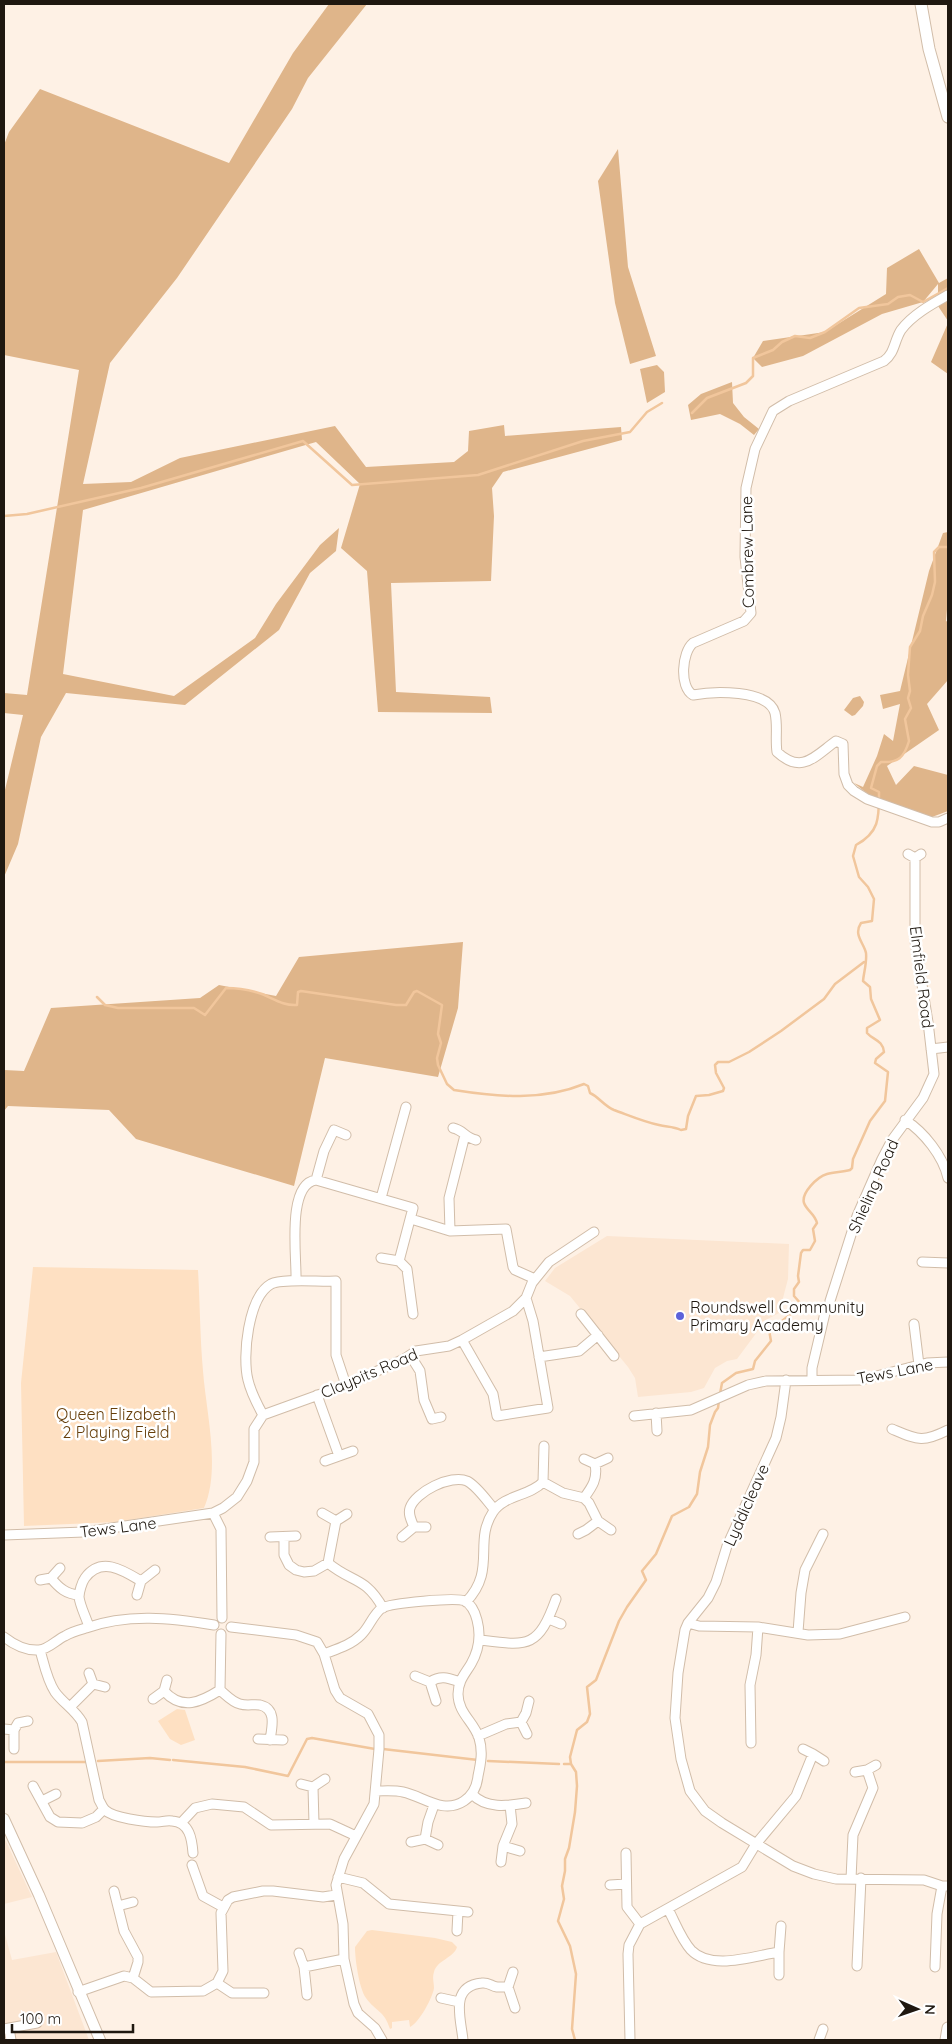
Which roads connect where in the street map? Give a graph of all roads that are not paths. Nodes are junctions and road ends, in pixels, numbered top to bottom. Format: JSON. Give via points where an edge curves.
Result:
{"nodes":[{"id":1,"x":921,"y":4,"type":"edge"},
{"id":2,"x":948,"y":117,"type":"edge"},
{"id":3,"x":948,"y":295,"type":"edge"},
{"id":4,"x":948,"y":818,"type":"edge"},
{"id":5,"x":914,"y":855,"type":"dead end"},
{"id":6,"x":948,"y":1047,"type":"edge"},
{"id":7,"x":931,"y":1049,"type":"junction"},
{"id":8,"x":406,"y":1107,"type":"dead end"},
{"id":9,"x":905,"y":1120,"type":"junction"},
{"id":10,"x":453,"y":1128,"type":"dead end"},
{"id":11,"x":346,"y":1135,"type":"dead end"},
{"id":12,"x":465,"y":1135,"type":"junction"},
{"id":13,"x":476,"y":1140,"type":"dead end"},
{"id":14,"x":945,"y":1159,"type":"edge"},
{"id":15,"x":948,"y":1178,"type":"edge"},
{"id":16,"x":316,"y":1180,"type":"junction"},
{"id":17,"x":381,"y":1198,"type":"junction"},
{"id":18,"x":411,"y":1219,"type":"junction"},
{"id":19,"x":450,"y":1231,"type":"junction"},
{"id":20,"x":594,"y":1232,"type":"dead end"},
{"id":21,"x":382,"y":1258,"type":"dead end"},
{"id":22,"x":399,"y":1261,"type":"junction"},
{"id":23,"x":922,"y":1262,"type":"dead end"},
{"id":24,"x":948,"y":1263,"type":"edge"},
{"id":25,"x":535,"y":1278,"type":"junction"},
{"id":26,"x":296,"y":1280,"type":"junction"},
{"id":27,"x":526,"y":1298,"type":"junction"},
{"id":28,"x":830,"y":1301,"type":"dead end"},
{"id":29,"x":825,"y":1313,"type":"dead end"},
{"id":30,"x":413,"y":1314,"type":"dead end"},
{"id":31,"x":581,"y":1314,"type":"dead end"},
{"id":32,"x":914,"y":1324,"type":"dead end"},
{"id":33,"x":598,"y":1336,"type":"junction"},
{"id":34,"x":462,"y":1340,"type":"junction"},
{"id":35,"x":410,"y":1355,"type":"junction"},
{"id":36,"x":614,"y":1356,"type":"dead end"},
{"id":37,"x":540,"y":1357,"type":"junction"},
{"id":38,"x":948,"y":1362,"type":"edge"},
{"id":39,"x":919,"y":1365,"type":"junction"},
{"id":40,"x":786,"y":1380,"type":"junction"},
{"id":41,"x":812,"y":1380,"type":"junction"},
{"id":42,"x":346,"y":1384,"type":"junction"},
{"id":43,"x":317,"y":1395,"type":"junction"},
{"id":44,"x":656,"y":1412,"type":"junction"},
{"id":45,"x":263,"y":1415,"type":"junction"},
{"id":46,"x":634,"y":1416,"type":"dead end"},
{"id":47,"x":441,"y":1417,"type":"dead end"},
{"id":48,"x":892,"y":1429,"type":"dead end"},
{"id":49,"x":948,"y":1430,"type":"edge"},
{"id":50,"x":657,"y":1431,"type":"dead end"},
{"id":51,"x":544,"y":1446,"type":"dead end"},
{"id":52,"x":353,"y":1451,"type":"dead end"},
{"id":53,"x":339,"y":1456,"type":"junction"},
{"id":54,"x":608,"y":1458,"type":"dead end"},
{"id":55,"x":584,"y":1459,"type":"dead end"},
{"id":56,"x":325,"y":1461,"type":"dead end"},
{"id":57,"x":595,"y":1464,"type":"junction"},
{"id":58,"x":543,"y":1482,"type":"junction"},
{"id":59,"x":584,"y":1498,"type":"junction"},
{"id":60,"x":494,"y":1509,"type":"junction"},
{"id":61,"x":213,"y":1512,"type":"junction"},
{"id":62,"x":322,"y":1513,"type":"dead end"},
{"id":63,"x":347,"y":1514,"type":"dead end"},
{"id":64,"x":336,"y":1521,"type":"junction"},
{"id":65,"x":598,"y":1521,"type":"junction"},
{"id":66,"x":414,"y":1527,"type":"junction"},
{"id":67,"x":426,"y":1527,"type":"dead end"},
{"id":68,"x":611,"y":1530,"type":"dead end"},
{"id":69,"x":578,"y":1534,"type":"dead end"},
{"id":70,"x":823,"y":1534,"type":"dead end"},
{"id":71,"x":4,"y":1535,"type":"edge"},
{"id":72,"x":296,"y":1536,"type":"dead end"},
{"id":73,"x":270,"y":1537,"type":"dead end"},
{"id":74,"x":284,"y":1537,"type":"junction"},
{"id":75,"x":402,"y":1537,"type":"dead end"},
{"id":76,"x":328,"y":1563,"type":"junction"},
{"id":77,"x":60,"y":1568,"type":"dead end"},
{"id":78,"x":155,"y":1570,"type":"dead end"},
{"id":79,"x":51,"y":1578,"type":"junction"},
{"id":80,"x":40,"y":1580,"type":"dead end"},
{"id":81,"x":140,"y":1581,"type":"junction"},
{"id":82,"x":79,"y":1595,"type":"junction"},
{"id":83,"x":137,"y":1595,"type":"dead end"},
{"id":84,"x":556,"y":1599,"type":"dead end"},
{"id":85,"x":466,"y":1602,"type":"junction"},
{"id":86,"x":383,"y":1608,"type":"junction"},
{"id":87,"x":905,"y":1617,"type":"dead end"},
{"id":88,"x":222,"y":1618,"type":"junction"},
{"id":89,"x":549,"y":1619,"type":"junction"},
{"id":90,"x":688,"y":1623,"type":"junction"},
{"id":91,"x":562,"y":1624,"type":"dead end"},
{"id":92,"x":214,"y":1625,"type":"junction"},
{"id":93,"x":89,"y":1627,"type":"junction"},
{"id":94,"x":231,"y":1627,"type":"junction"},
{"id":95,"x":758,"y":1627,"type":"junction"},
{"id":96,"x":798,"y":1632,"type":"junction"},
{"id":97,"x":221,"y":1634,"type":"junction"},
{"id":98,"x":480,"y":1640,"type":"junction"},
{"id":99,"x":5,"y":1641,"type":"edge"},
{"id":100,"x":40,"y":1650,"type":"junction"},
{"id":101,"x":324,"y":1654,"type":"junction"},
{"id":102,"x":89,"y":1673,"type":"dead end"},
{"id":103,"x":415,"y":1676,"type":"dead end"},
{"id":104,"x":167,"y":1680,"type":"dead end"},
{"id":105,"x":430,"y":1682,"type":"junction"},
{"id":106,"x":460,"y":1682,"type":"junction"},
{"id":107,"x":93,"y":1684,"type":"junction"},
{"id":108,"x":105,"y":1687,"type":"dead end"},
{"id":109,"x":220,"y":1690,"type":"junction"},
{"id":110,"x":164,"y":1691,"type":"junction"},
{"id":111,"x":153,"y":1699,"type":"dead end"},
{"id":112,"x":436,"y":1701,"type":"dead end"},
{"id":113,"x":529,"y":1702,"type":"dead end"},
{"id":114,"x":70,"y":1707,"type":"junction"},
{"id":115,"x":28,"y":1721,"type":"dead end"},
{"id":116,"x":520,"y":1722,"type":"junction"},
{"id":117,"x":4,"y":1729,"type":"edge"},
{"id":118,"x":14,"y":1730,"type":"junction"},
{"id":119,"x":527,"y":1734,"type":"dead end"},
{"id":120,"x":478,"y":1736,"type":"junction"},
{"id":121,"x":258,"y":1739,"type":"dead end"},
{"id":122,"x":270,"y":1740,"type":"junction"},
{"id":123,"x":283,"y":1740,"type":"dead end"},
{"id":124,"x":751,"y":1743,"type":"dead end"},
{"id":125,"x":14,"y":1749,"type":"dead end"},
{"id":126,"x":803,"y":1749,"type":"dead end"},
{"id":127,"x":813,"y":1754,"type":"junction"},
{"id":128,"x":824,"y":1761,"type":"dead end"},
{"id":129,"x":876,"y":1765,"type":"dead end"},
{"id":130,"x":867,"y":1770,"type":"junction"},
{"id":131,"x":855,"y":1772,"type":"dead end"},
{"id":132,"x":325,"y":1779,"type":"dead end"},
{"id":133,"x":301,"y":1784,"type":"dead end"},
{"id":134,"x":33,"y":1786,"type":"dead end"},
{"id":135,"x":313,"y":1787,"type":"junction"},
{"id":136,"x":376,"y":1791,"type":"junction"},
{"id":137,"x":56,"y":1794,"type":"dead end"},
{"id":138,"x":472,"y":1794,"type":"junction"},
{"id":139,"x":42,"y":1801,"type":"junction"},
{"id":140,"x":526,"y":1803,"type":"dead end"},
{"id":141,"x":434,"y":1804,"type":"junction"},
{"id":142,"x":510,"y":1805,"type":"junction"},
{"id":143,"x":104,"y":1809,"type":"junction"},
{"id":144,"x":4,"y":1819,"type":"edge"},
{"id":145,"x":181,"y":1823,"type":"junction"},
{"id":146,"x":314,"y":1824,"type":"junction"},
{"id":147,"x":356,"y":1836,"type":"junction"},
{"id":148,"x":425,"y":1840,"type":"junction"},
{"id":149,"x":411,"y":1842,"type":"dead end"},
{"id":150,"x":756,"y":1844,"type":"junction"},
{"id":151,"x":438,"y":1845,"type":"dead end"},
{"id":152,"x":503,"y":1846,"type":"junction"},
{"id":153,"x":520,"y":1851,"type":"dead end"},
{"id":154,"x":193,"y":1853,"type":"dead end"},
{"id":155,"x":626,"y":1853,"type":"dead end"},
{"id":156,"x":501,"y":1862,"type":"dead end"},
{"id":157,"x":192,"y":1865,"type":"dead end"},
{"id":158,"x":338,"y":1877,"type":"junction"},
{"id":159,"x":861,"y":1878,"type":"junction"},
{"id":160,"x":851,"y":1879,"type":"junction"},
{"id":161,"x":626,"y":1884,"type":"junction"},
{"id":162,"x":610,"y":1885,"type":"dead end"},
{"id":163,"x":945,"y":1886,"type":"edge"},
{"id":164,"x":114,"y":1890,"type":"dead end"},
{"id":165,"x":336,"y":1895,"type":"junction"},
{"id":166,"x":133,"y":1902,"type":"dead end"},
{"id":167,"x":118,"y":1906,"type":"junction"},
{"id":168,"x":223,"y":1907,"type":"junction"},
{"id":169,"x":668,"y":1909,"type":"junction"},
{"id":170,"x":458,"y":1911,"type":"junction"},
{"id":171,"x":468,"y":1912,"type":"dead end"},
{"id":172,"x":640,"y":1924,"type":"junction"},
{"id":173,"x":781,"y":1926,"type":"dead end"},
{"id":174,"x":457,"y":1931,"type":"dead end"},
{"id":175,"x":779,"y":1952,"type":"junction"},
{"id":176,"x":299,"y":1953,"type":"dead end"},
{"id":177,"x":344,"y":1959,"type":"junction"},
{"id":178,"x":857,"y":1966,"type":"dead end"},
{"id":179,"x":304,"y":1967,"type":"junction"},
{"id":180,"x":935,"y":1967,"type":"dead end"},
{"id":181,"x":513,"y":1972,"type":"dead end"},
{"id":182,"x":779,"y":1975,"type":"dead end"},
{"id":183,"x":133,"y":1978,"type":"junction"},
{"id":184,"x":217,"y":1983,"type":"junction"},
{"id":185,"x":508,"y":1987,"type":"junction"},
{"id":186,"x":78,"y":1992,"type":"junction"},
{"id":187,"x":264,"y":1993,"type":"dead end"},
{"id":188,"x":307,"y":1995,"type":"dead end"},
{"id":189,"x":441,"y":1998,"type":"dead end"},
{"id":190,"x":458,"y":2002,"type":"junction"},
{"id":191,"x":515,"y":2008,"type":"dead end"},
{"id":192,"x":37,"y":2023,"type":"dead end"},
{"id":193,"x":6,"y":2028,"type":"edge"},
{"id":194,"x":948,"y":2028,"type":"edge"},
{"id":195,"x":822,"y":2029,"type":"dead end"},
{"id":196,"x":11,"y":2040,"type":"edge"},
{"id":197,"x":100,"y":2040,"type":"edge"},
{"id":198,"x":382,"y":2040,"type":"edge"},
{"id":199,"x":463,"y":2040,"type":"edge"},
{"id":200,"x":630,"y":2040,"type":"edge"},
{"id":201,"x":819,"y":2040,"type":"edge"},
{"id":202,"x":946,"y":2040,"type":"edge"}],
"edges":[{"from":1,"to":2,"type":"main road","via":[[929,49]]},
{"from":3,"to":4,"type":"street","name":"Combrew Lane","via":[[904,326],[892,354],[884,361],[788,400],[773,412],[755,449],[746,488],[745,557],[751,613],[744,621],[687,647],[684,658],[687,692],[693,695],[748,695],[770,704],[776,719],[777,752],[783,757],[794,763],[804,763],[836,741],[841,742],[848,785],[867,798],[932,822]]},
{"from":5,"to":7,"type":"street","name":"Elmfield Road","via":[[915,941]]},
{"from":6,"to":7,"type":"street","name":"Elmfield Road"},
{"from":7,"to":9,"type":"street","name":"Shieling Road","via":[[934,1074],[931,1084]]},
{"from":8,"to":17,"type":"street"},
{"from":9,"to":14,"type":"street","via":[[916,1127]]},
{"from":9,"to":28,"type":"street","name":"Shieling Road","via":[[882,1159],[857,1216]]},
{"from":10,"to":12,"type":"street"},
{"from":11,"to":16,"type":"street","via":[[334,1130]]},
{"from":12,"to":13,"type":"street"},
{"from":12,"to":19,"type":"street","via":[[450,1198]]},
{"from":14,"to":15,"type":"street"},
{"from":16,"to":17,"type":"street"},
{"from":16,"to":26,"type":"street","via":[[303,1188],[297,1207]]},
{"from":17,"to":18,"type":"street","via":[[413,1208]]},
{"from":18,"to":19,"type":"street"},
{"from":18,"to":22,"type":"street"},
{"from":19,"to":25,"type":"street","via":[[506,1229],[513,1267]]},
{"from":20,"to":25,"type":"street","name":"Claypits Road","via":[[549,1262]]},
{"from":21,"to":22,"type":"street"},
{"from":22,"to":30,"type":"street","via":[[407,1269]]},
{"from":23,"to":24,"type":"street"},
{"from":25,"to":27,"type":"street","name":"Claypits Road"},
{"from":26,"to":42,"type":"street","via":[[336,1281],[336,1355]]},
{"from":26,"to":45,"type":"street","via":[[280,1281],[266,1288],[258,1300],[248,1331],[247,1378]]},
{"from":27,"to":34,"type":"street","name":"Claypits Road","via":[[513,1311]]},
{"from":27,"to":37,"type":"street"},
{"from":29,"to":41,"type":"street"},
{"from":31,"to":33,"type":"street"},
{"from":32,"to":39,"type":"street"},
{"from":33,"to":36,"type":"street"},
{"from":33,"to":37,"type":"street","via":[[579,1351]]},
{"from":34,"to":35,"type":"street","name":"Claypits Road"},
{"from":34,"to":37,"type":"street","via":[[494,1394],[498,1416],[548,1408]]},
{"from":35,"to":42,"type":"street","name":"Claypits Road"},
{"from":35,"to":47,"type":"street","via":[[420,1372],[424,1400],[432,1419]]},
{"from":38,"to":39,"type":"street","name":"Tews Lane"},
{"from":39,"to":41,"type":"street","name":"Tews Lane","via":[[861,1380]]},
{"from":40,"to":41,"type":"street","name":"Tews Lane"},
{"from":40,"to":44,"type":"street","name":"Tews Lane","via":[[748,1385],[691,1410]]},
{"from":40,"to":90,"type":"street","name":"Lyddicleave","via":[[776,1438],[727,1546],[716,1582]]},
{"from":42,"to":43,"type":"street","name":"Claypits Road"},
{"from":43,"to":45,"type":"street","name":"Claypits Road"},
{"from":43,"to":53,"type":"street"},
{"from":44,"to":46,"type":"street","name":"Tews Lane"},
{"from":44,"to":50,"type":"street"},
{"from":45,"to":61,"type":"street","name":"Tews Lane","via":[[254,1429],[251,1472],[229,1504]]},
{"from":48,"to":49,"type":"street","via":[[913,1438],[930,1439]]},
{"from":51,"to":58,"type":"street"},
{"from":52,"to":53,"type":"street"},
{"from":53,"to":56,"type":"street"},
{"from":54,"to":57,"type":"street"},
{"from":55,"to":57,"type":"street"},
{"from":57,"to":59,"type":"street","via":[[594,1485]]},
{"from":58,"to":59,"type":"street","via":[[563,1493]]},
{"from":58,"to":60,"type":"street"},
{"from":59,"to":65,"type":"street"},
{"from":60,"to":66,"type":"street","via":[[468,1481],[453,1479],[415,1498],[409,1514]]},
{"from":60,"to":85,"type":"street","via":[[486,1525],[481,1582]]},
{"from":61,"to":71,"type":"street","name":"Tews Lane","via":[[84,1532]]},
{"from":61,"to":88,"type":"street","via":[[221,1529]]},
{"from":62,"to":64,"type":"street"},
{"from":63,"to":64,"type":"street"},
{"from":64,"to":76,"type":"street"},
{"from":65,"to":68,"type":"street"},
{"from":65,"to":69,"type":"street"},
{"from":66,"to":67,"type":"street"},
{"from":66,"to":75,"type":"street"},
{"from":70,"to":96,"type":"street","via":[[805,1570]]},
{"from":72,"to":74,"type":"street"},
{"from":73,"to":74,"type":"street"},
{"from":74,"to":76,"type":"street","via":[[284,1555],[296,1570],[314,1571]]},
{"from":76,"to":86,"type":"street","via":[[339,1573],[365,1584]]},
{"from":77,"to":79,"type":"street"},
{"from":78,"to":81,"type":"street"},
{"from":79,"to":80,"type":"street"},
{"from":79,"to":82,"type":"street","via":[[69,1595]]},
{"from":81,"to":82,"type":"street","via":[[106,1565],[89,1574]]},
{"from":81,"to":83,"type":"street"},
{"from":82,"to":93,"type":"street"},
{"from":84,"to":89,"type":"street"},
{"from":85,"to":86,"type":"street","via":[[451,1599]]},
{"from":85,"to":98,"type":"street","via":[[474,1609]]},
{"from":86,"to":101,"type":"street","via":[[361,1636]]},
{"from":87,"to":96,"type":"street","via":[[840,1634],[808,1636]]},
{"from":88,"to":92,"type":"street"},
{"from":88,"to":94,"type":"street","via":[[229,1621]]},
{"from":89,"to":91,"type":"street"},
{"from":89,"to":98,"type":"street","via":[[533,1639],[517,1645]]},
{"from":90,"to":95,"type":"street"},
{"from":90,"to":150,"type":"street","name":"Lyddicleave","via":[[678,1673],[675,1718],[690,1791],[705,1811]]},
{"from":92,"to":93,"type":"street","via":[[159,1618],[128,1618]]},
{"from":92,"to":97,"type":"street"},
{"from":93,"to":100,"type":"street"},
{"from":94,"to":97,"type":"street"},
{"from":94,"to":101,"type":"street","via":[[308,1638],[317,1642]]},
{"from":95,"to":96,"type":"street"},
{"from":95,"to":124,"type":"street","via":[[750,1685]]},
{"from":97,"to":109,"type":"street"},
{"from":98,"to":106,"type":"street","via":[[472,1663]]},
{"from":99,"to":100,"type":"street"},
{"from":100,"to":114,"type":"street","via":[[54,1690]]},
{"from":101,"to":136,"type":"street","via":[[340,1698],[368,1714],[379,1735]]},
{"from":102,"to":107,"type":"street"},
{"from":103,"to":105,"type":"street"},
{"from":104,"to":110,"type":"street"},
{"from":105,"to":106,"type":"street","via":[[446,1677]]},
{"from":105,"to":112,"type":"street"},
{"from":106,"to":120,"type":"street","via":[[459,1705]]},
{"from":107,"to":108,"type":"street"},
{"from":107,"to":114,"type":"street"},
{"from":109,"to":110,"type":"street","via":[[200,1702],[191,1703],[174,1701]]},
{"from":109,"to":122,"type":"street","via":[[239,1704],[267,1708],[273,1720]]},
{"from":110,"to":111,"type":"street"},
{"from":113,"to":116,"type":"street"},
{"from":114,"to":143,"type":"street","via":[[82,1722],[99,1800]]},
{"from":115,"to":118,"type":"street","via":[[18,1723]]},
{"from":116,"to":119,"type":"street"},
{"from":116,"to":120,"type":"street","via":[[506,1724]]},
{"from":117,"to":118,"type":"street"},
{"from":118,"to":125,"type":"street"},
{"from":120,"to":138,"type":"street","via":[[482,1752],[477,1784]]},
{"from":121,"to":122,"type":"street"},
{"from":122,"to":123,"type":"street"},
{"from":126,"to":127,"type":"street"},
{"from":127,"to":128,"type":"street"},
{"from":127,"to":150,"type":"street","via":[[796,1796]]},
{"from":129,"to":130,"type":"street"},
{"from":130,"to":131,"type":"street"},
{"from":130,"to":160,"type":"street","via":[[873,1788],[853,1835]]},
{"from":132,"to":135,"type":"street"},
{"from":133,"to":135,"type":"street"},
{"from":134,"to":139,"type":"street"},
{"from":135,"to":146,"type":"street"},
{"from":136,"to":141,"type":"street","via":[[402,1792]]},
{"from":136,"to":147,"type":"street","via":[[369,1816]]},
{"from":137,"to":139,"type":"street"},
{"from":138,"to":141,"type":"street","via":[[456,1805]]},
{"from":138,"to":142,"type":"street","via":[[485,1803]]},
{"from":139,"to":143,"type":"street","via":[[50,1817],[64,1823],[82,1823],[96,1818]]},
{"from":140,"to":142,"type":"street"},
{"from":141,"to":148,"type":"street"},
{"from":142,"to":152,"type":"street","via":[[512,1824]]},
{"from":143,"to":145,"type":"street","via":[[132,1819]]},
{"from":144,"to":186,"type":"street","via":[[40,1894]]},
{"from":145,"to":146,"type":"street","via":[[195,1808],[212,1804],[244,1807],[271,1825]]},
{"from":145,"to":154,"type":"street","via":[[188,1830]]},
{"from":146,"to":147,"type":"street","via":[[330,1824]]},
{"from":147,"to":158,"type":"street"},
{"from":148,"to":149,"type":"street"},
{"from":148,"to":151,"type":"street"},
{"from":150,"to":160,"type":"street","name":"Lyddicleave","via":[[793,1866],[814,1874]]},
{"from":150,"to":169,"type":"street","via":[[742,1867]]},
{"from":152,"to":153,"type":"street"},
{"from":152,"to":156,"type":"street"},
{"from":155,"to":161,"type":"street"},
{"from":157,"to":168,"type":"street","via":[[203,1896]]},
{"from":158,"to":165,"type":"street"},
{"from":158,"to":170,"type":"street","via":[[363,1884],[389,1904]]},
{"from":159,"to":160,"type":"street","name":"Lyddicleave"},
{"from":159,"to":163,"type":"street","name":"Lyddicleave","via":[[924,1880]]},
{"from":159,"to":178,"type":"street"},
{"from":161,"to":162,"type":"street"},
{"from":161,"to":172,"type":"street","via":[[627,1907]]},
{"from":163,"to":180,"type":"street","via":[[937,1914]]},
{"from":164,"to":167,"type":"street"},
{"from":165,"to":168,"type":"street","via":[[324,1897],[263,1891],[233,1896]]},
{"from":165,"to":177,"type":"street","via":[[341,1912]]},
{"from":166,"to":167,"type":"street"},
{"from":167,"to":183,"type":"street","via":[[124,1931],[138,1956]]},
{"from":168,"to":184,"type":"street","via":[[223,1971]]},
{"from":169,"to":172,"type":"street"},
{"from":169,"to":175,"type":"street","via":[[690,1949],[701,1958],[722,1961]]},
{"from":170,"to":171,"type":"street"},
{"from":170,"to":174,"type":"street"},
{"from":172,"to":200,"type":"street","via":[[628,1954]]},
{"from":173,"to":175,"type":"street"},
{"from":175,"to":182,"type":"street"},
{"from":176,"to":179,"type":"street"},
{"from":177,"to":179,"type":"street"},
{"from":177,"to":198,"type":"street","via":[[358,2013],[375,2028]]},
{"from":179,"to":188,"type":"street"},
{"from":181,"to":185,"type":"street"},
{"from":183,"to":184,"type":"street","via":[[151,1992],[158,1993],[203,1991]]},
{"from":183,"to":186,"type":"street","via":[[124,1976]]},
{"from":184,"to":187,"type":"street","via":[[232,1993]]},
{"from":185,"to":190,"type":"street","via":[[480,1983],[469,1988]]},
{"from":185,"to":191,"type":"street"},
{"from":186,"to":197,"type":"street"},
{"from":189,"to":190,"type":"street"},
{"from":190,"to":199,"type":"street"},
{"from":192,"to":193,"type":"street"},
{"from":193,"to":196,"type":"street"},
{"from":194,"to":202,"type":"main road"},
{"from":195,"to":201,"type":"street"}]}
